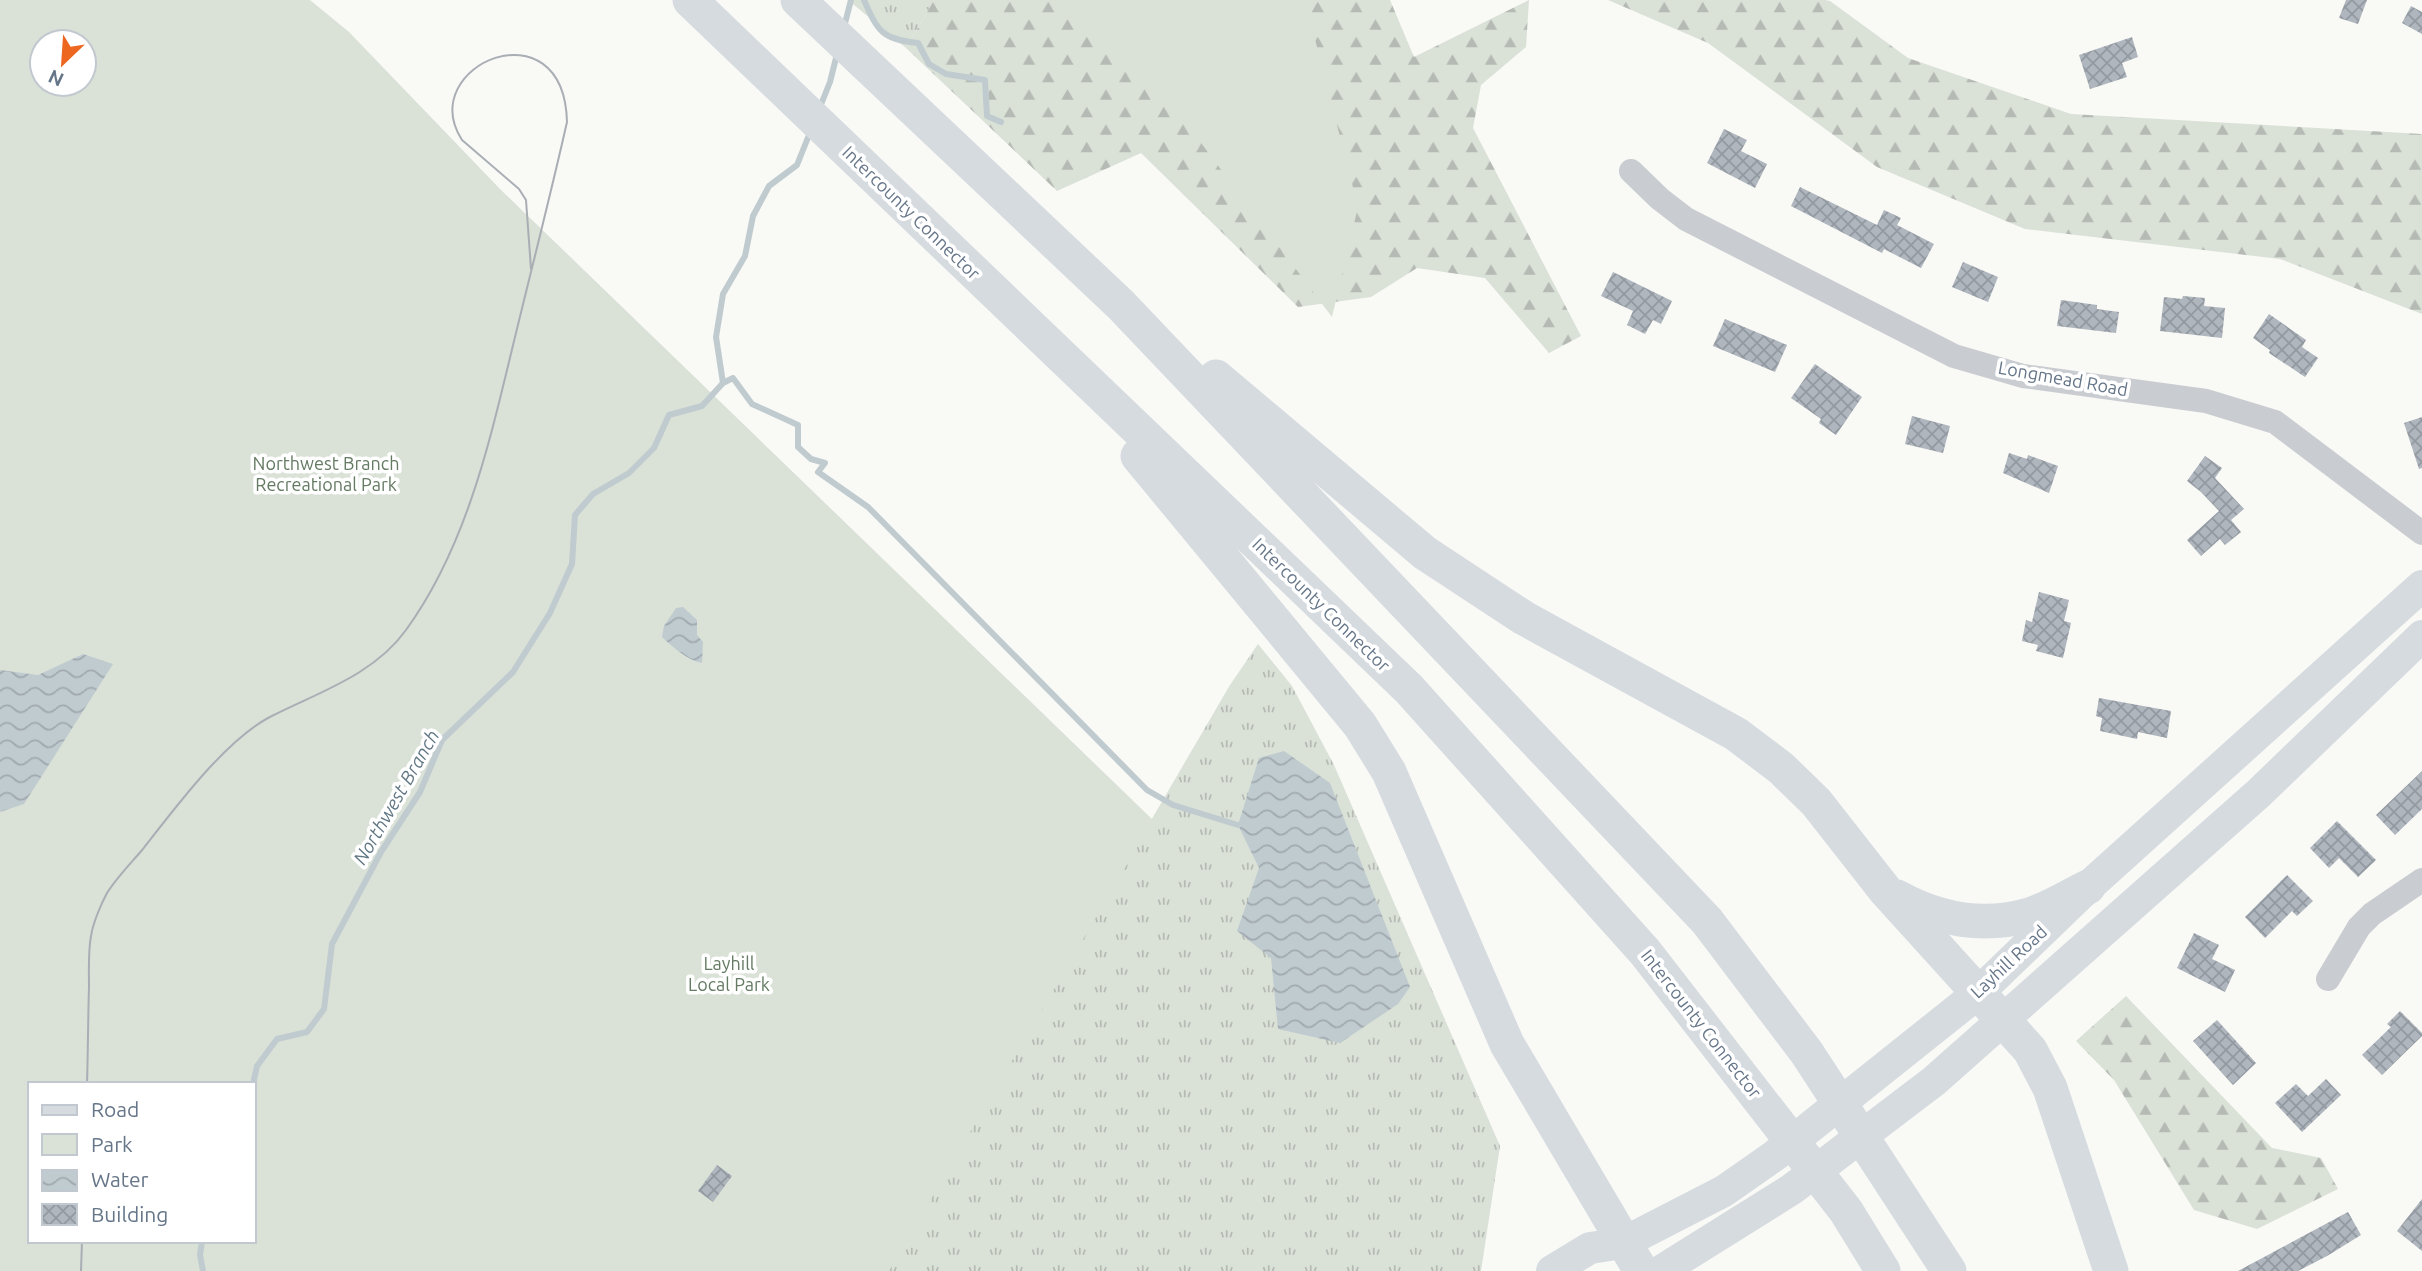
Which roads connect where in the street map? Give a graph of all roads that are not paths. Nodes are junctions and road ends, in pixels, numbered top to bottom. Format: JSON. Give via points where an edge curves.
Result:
{"nodes":[{"id":1,"x":690,"y":0,"type":"edge"},
{"id":2,"x":798,"y":0,"type":"edge"},
{"id":3,"x":1631,"y":171,"type":"dead end"},
{"id":4,"x":1121,"y":305,"type":"junction"},
{"id":5,"x":1035,"y":332,"type":"junction"},
{"id":6,"x":2422,"y":533,"type":"edge"},
{"id":7,"x":2422,"y":586,"type":"edge"},
{"id":8,"x":2422,"y":636,"type":"edge"},
{"id":9,"x":2422,"y":880,"type":"edge"},
{"id":10,"x":2088,"y":887,"type":"junction"},
{"id":11,"x":1885,"y":890,"type":"junction"},
{"id":12,"x":2328,"y":979,"type":"dead end"},
{"id":13,"x":1977,"y":994,"type":"junction"},
{"id":14,"x":2002,"y":1021,"type":"junction"},
{"id":15,"x":1632,"y":1257,"type":"edge"},
{"id":16,"x":1552,"y":1271,"type":"edge"},
{"id":17,"x":1661,"y":1271,"type":"edge"},
{"id":18,"x":1882,"y":1271,"type":"edge"},
{"id":19,"x":1949,"y":1271,"type":"edge"},
{"id":20,"x":2111,"y":1271,"type":"edge"}],
"edges":[{"from":1,"to":5,"type":"highway","name":"Intercounty Connector"},
{"from":2,"to":4,"type":"highway"},
{"from":3,"to":6,"type":"street","name":"Longmead Road","via":[[1686,219],[1954,356],[2023,376],[2206,401],[2275,422]]},
{"from":4,"to":11,"type":"highway","via":[[1235,392],[1424,553],[1524,618],[1736,734],[1781,768],[1816,802]]},
{"from":4,"to":19,"type":"highway","via":[[1707,921],[1807,1053]]},
{"from":5,"to":15,"type":"highway","via":[[1360,724],[1389,772],[1507,1044]]},
{"from":5,"to":18,"type":"highway","name":"Intercounty Connector","via":[[1409,689],[1645,952],[1846,1211]]},
{"from":7,"to":10,"type":"main road","name":"Layhill Road"},
{"from":8,"to":14,"type":"main road","via":[[2259,793]]},
{"from":9,"to":12,"type":"street","via":[[2366,920]]},
{"from":10,"to":11,"type":"highway","via":[[2029,915],[1987,922],[1923,911]]},
{"from":10,"to":13,"type":"main road","name":"Layhill Road"},
{"from":11,"to":13,"type":"highway"},
{"from":13,"to":14,"type":"highway"},
{"from":13,"to":15,"type":"main road","name":"Layhill Road","via":[[1774,1156]]},
{"from":14,"to":17,"type":"main road","via":[[1843,1152]]},
{"from":14,"to":20,"type":"highway","via":[[2030,1050],[2050,1088]]},
{"from":15,"to":16,"type":"main road","name":"Layhill Road","via":[[1590,1248]]}]}
